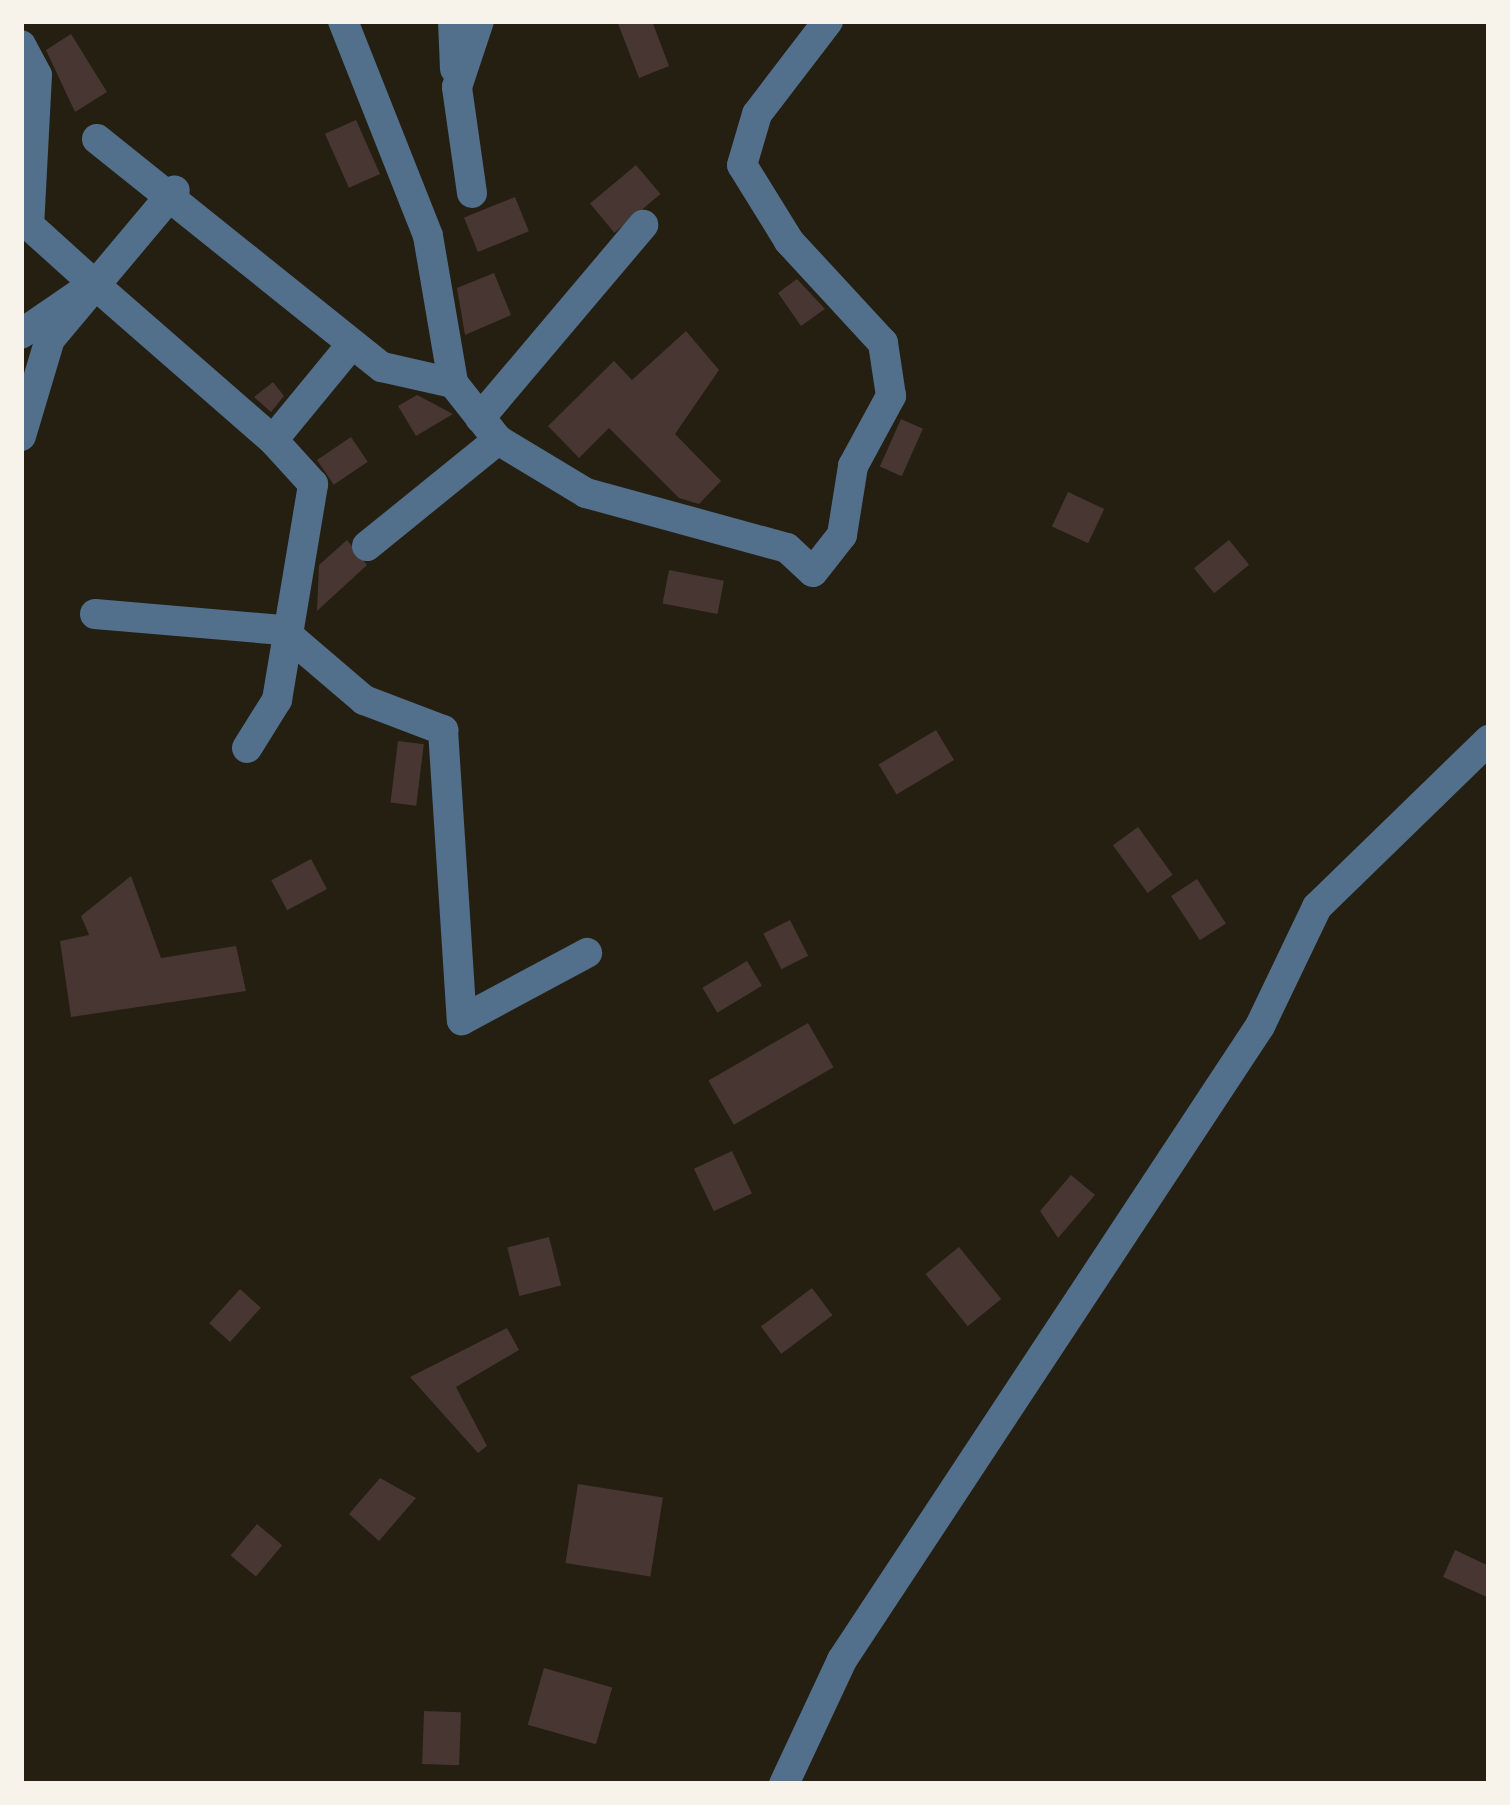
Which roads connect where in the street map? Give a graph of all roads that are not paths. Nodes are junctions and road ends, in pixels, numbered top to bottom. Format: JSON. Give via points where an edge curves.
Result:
{"nodes":[{"id":1,"x":343,"y":21,"type":"edge"},
{"id":2,"x":453,"y":21,"type":"edge"},
{"id":3,"x":479,"y":21,"type":"edge"},
{"id":4,"x":828,"y":21,"type":"edge"},
{"id":5,"x":21,"y":44,"type":"edge"},
{"id":6,"x":457,"y":87,"type":"junction"},
{"id":7,"x":97,"y":139,"type":"dead end"},
{"id":8,"x":175,"y":190,"type":"junction"},
{"id":9,"x":472,"y":193,"type":"dead end"},
{"id":10,"x":25,"y":222,"type":"edge"},
{"id":11,"x":644,"y":225,"type":"dead end"},
{"id":12,"x":94,"y":284,"type":"junction"},
{"id":13,"x":21,"y":334,"type":"edge"},
{"id":14,"x":351,"y":345,"type":"junction"},
{"id":15,"x":454,"y":383,"type":"junction"},
{"id":16,"x":489,"y":429,"type":"junction"},
{"id":17,"x":21,"y":436,"type":"edge"},
{"id":18,"x":273,"y":440,"type":"junction"},
{"id":19,"x":367,"y":546,"type":"dead end"},
{"id":20,"x":95,"y":614,"type":"dead end"},
{"id":21,"x":282,"y":630,"type":"junction"},
{"id":22,"x":1489,"y":740,"type":"edge"},
{"id":23,"x":247,"y":748,"type":"dead end"},
{"id":24,"x":586,"y":953,"type":"dead end"},
{"id":25,"x":784,"y":1784,"type":"edge"}],
"edges":[{"from":1,"to":15,"type":"street","via":[[428,236]]},
{"from":2,"to":6,"type":"street"},
{"from":3,"to":6,"type":"street"},
{"from":4,"to":16,"type":"street","via":[[757,114],[742,165],[789,241],[883,343],[891,396],[853,466],[842,536],[813,572],[787,548],[586,493]]},
{"from":5,"to":10,"type":"street","via":[[38,75]]},
{"from":6,"to":9,"type":"street"},
{"from":7,"to":8,"type":"street"},
{"from":8,"to":12,"type":"street"},
{"from":8,"to":14,"type":"street"},
{"from":10,"to":12,"type":"street"},
{"from":11,"to":16,"type":"street"},
{"from":12,"to":13,"type":"street"},
{"from":12,"to":17,"type":"street","via":[[50,339]]},
{"from":12,"to":18,"type":"street"},
{"from":14,"to":15,"type":"street","via":[[382,367]]},
{"from":14,"to":18,"type":"street"},
{"from":15,"to":16,"type":"street"},
{"from":16,"to":19,"type":"street"},
{"from":18,"to":21,"type":"street","via":[[313,484]]},
{"from":20,"to":21,"type":"street"},
{"from":21,"to":23,"type":"street","via":[[277,700]]},
{"from":21,"to":24,"type":"street","via":[[364,700],[442,730],[462,1020]]},
{"from":22,"to":25,"type":"street","via":[[1317,907],[1260,1026],[842,1660]]}]}
